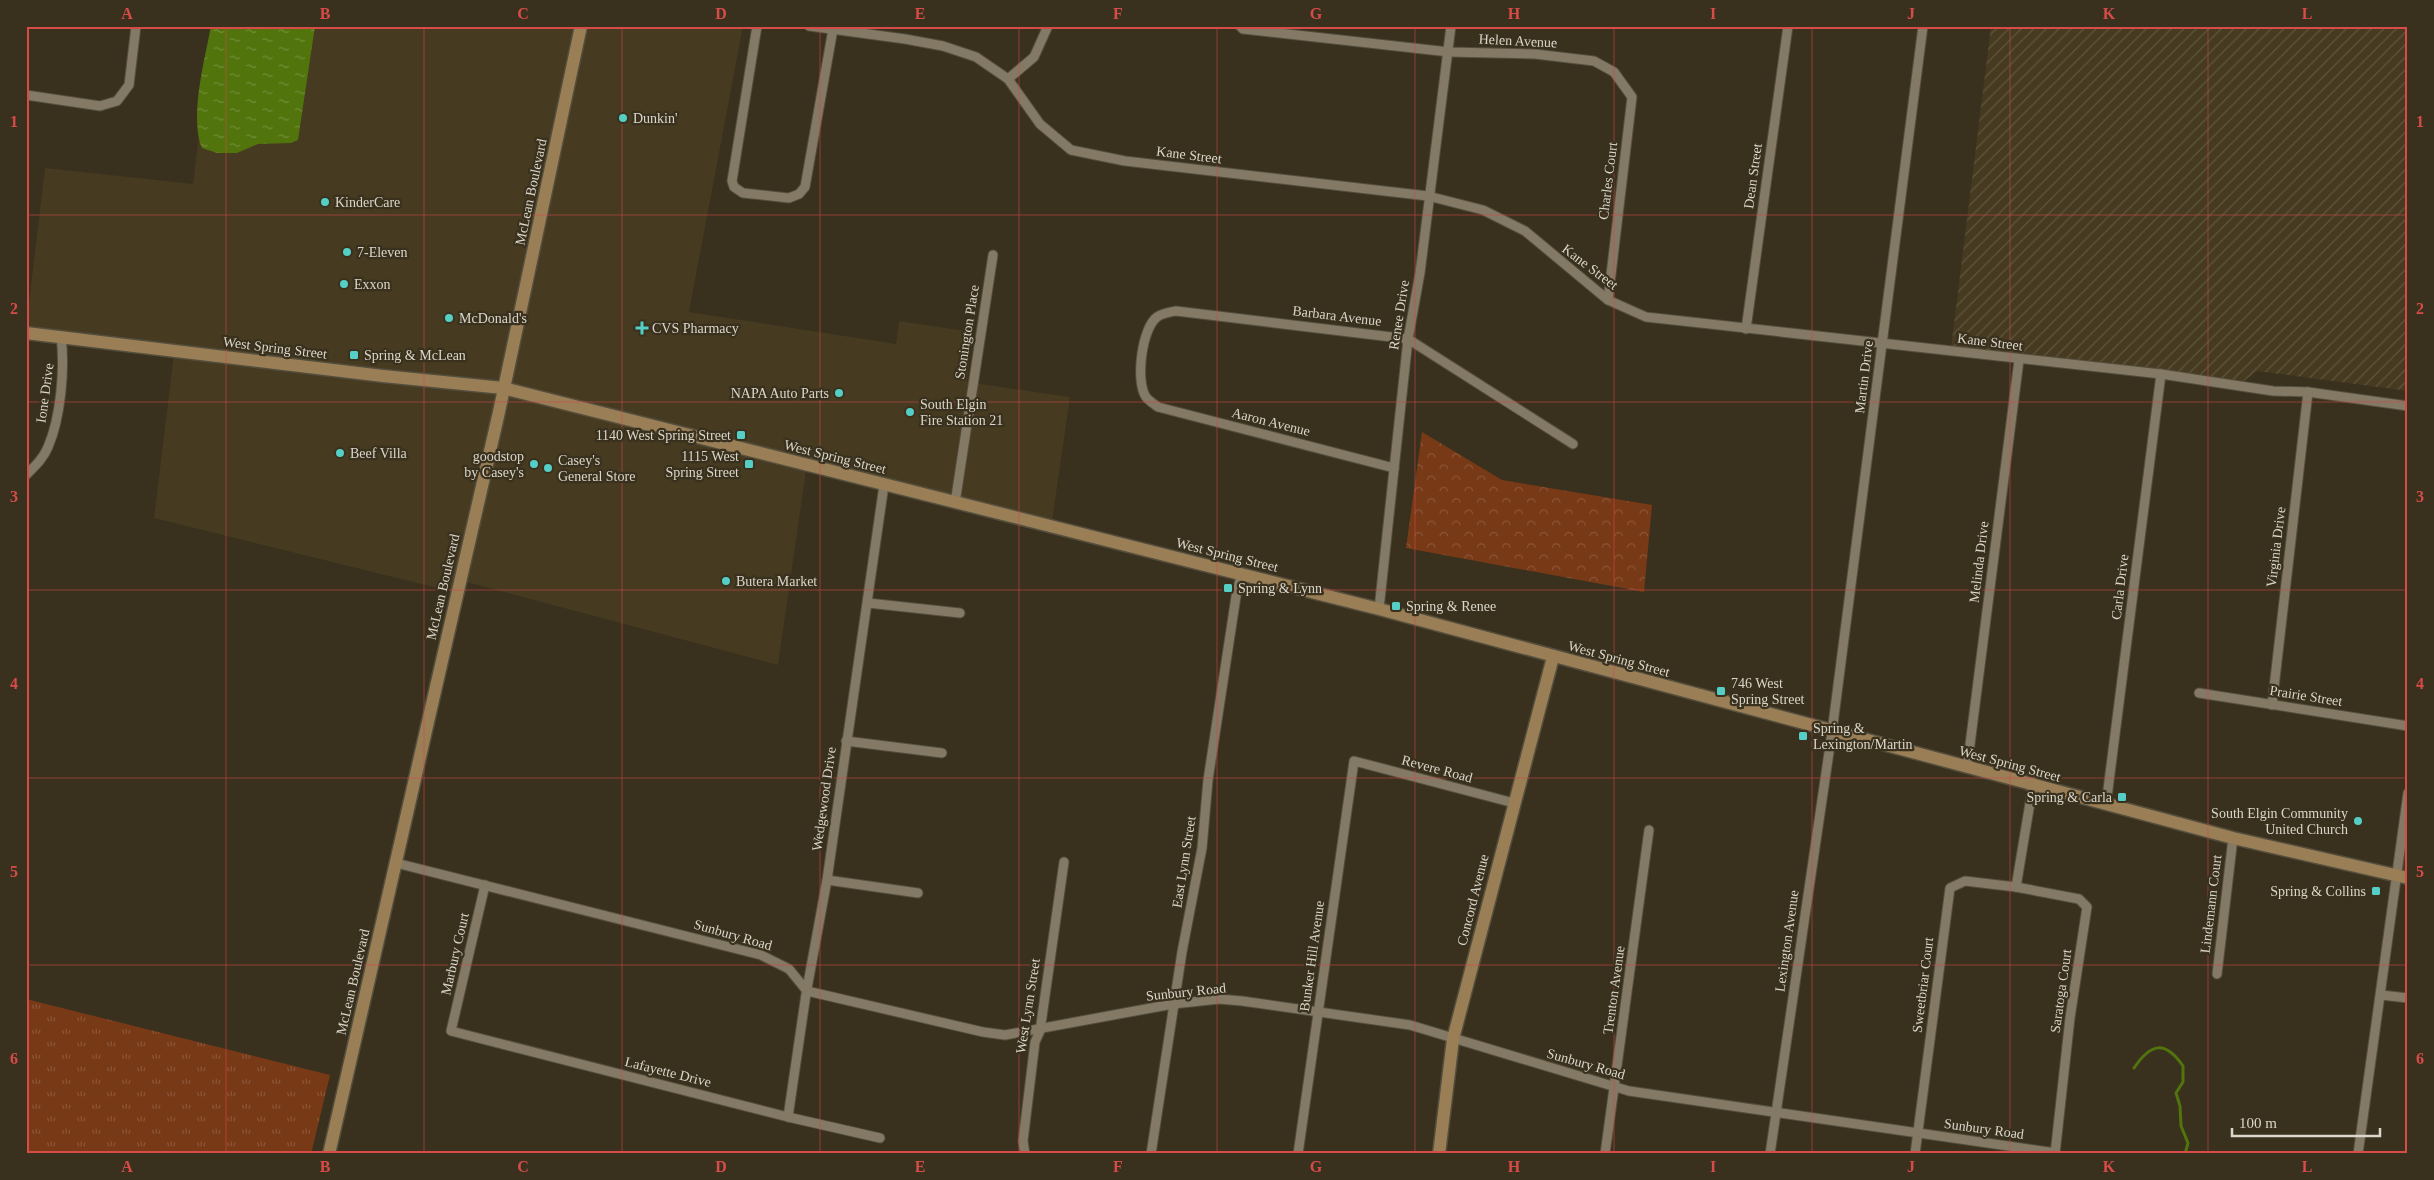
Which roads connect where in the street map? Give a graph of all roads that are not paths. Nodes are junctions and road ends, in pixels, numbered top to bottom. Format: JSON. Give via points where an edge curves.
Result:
{"nodes":[{"id":1,"x":136,"y":26,"type":"edge"},
{"id":2,"x":580,"y":26,"type":"edge"},
{"id":3,"x":757,"y":26,"type":"edge"},
{"id":4,"x":809,"y":26,"type":"edge"},
{"id":5,"x":1048,"y":26,"type":"edge"},
{"id":6,"x":1240,"y":26,"type":"edge"},
{"id":7,"x":1451,"y":26,"type":"edge"},
{"id":8,"x":1788,"y":26,"type":"edge"},
{"id":9,"x":1923,"y":26,"type":"edge"},
{"id":10,"x":833,"y":29,"type":"junction"},
{"id":11,"x":1449,"y":52,"type":"junction"},
{"id":12,"x":1614,"y":72,"type":"joint"},
{"id":13,"x":1008,"y":79,"type":"junction"},
{"id":14,"x":26,"y":95,"type":"edge"},
{"id":15,"x":1428,"y":196,"type":"junction"},
{"id":16,"x":993,"y":255,"type":"dead end"},
{"id":17,"x":1608,"y":300,"type":"junction"},
{"id":18,"x":1746,"y":329,"type":"junction"},
{"id":19,"x":26,"y":332,"type":"edge"},
{"id":20,"x":61,"y":336,"type":"junction"},
{"id":21,"x":1408,"y":339,"type":"junction"},
{"id":22,"x":1882,"y":342,"type":"junction"},
{"id":23,"x":2019,"y":360,"type":"junction"},
{"id":24,"x":2161,"y":374,"type":"junction"},
{"id":25,"x":504,"y":388,"type":"junction"},
{"id":26,"x":2308,"y":392,"type":"junction"},
{"id":27,"x":1145,"y":396,"type":"joint"},
{"id":28,"x":2408,"y":406,"type":"edge"},
{"id":29,"x":1573,"y":444,"type":"dead end"},
{"id":30,"x":1394,"y":468,"type":"junction"},
{"id":31,"x":26,"y":474,"type":"edge"},
{"id":32,"x":884,"y":485,"type":"junction"},
{"id":33,"x":955,"y":503,"type":"junction"},
{"id":34,"x":1242,"y":574,"type":"junction"},
{"id":35,"x":868,"y":603,"type":"junction"},
{"id":36,"x":1379,"y":609,"type":"junction"},
{"id":37,"x":960,"y":613,"type":"dead end"},
{"id":38,"x":1553,"y":657,"type":"junction"},
{"id":39,"x":2199,"y":693,"type":"dead end"},
{"id":40,"x":2272,"y":705,"type":"junction"},
{"id":41,"x":2408,"y":726,"type":"edge"},
{"id":42,"x":1832,"y":732,"type":"junction"},
{"id":43,"x":846,"y":740,"type":"junction"},
{"id":44,"x":942,"y":753,"type":"dead end"},
{"id":45,"x":1354,"y":761,"type":"joint"},
{"id":46,"x":1967,"y":768,"type":"junction"},
{"id":47,"x":2033,"y":785,"type":"junction"},
{"id":48,"x":2408,"y":793,"type":"edge"},
{"id":49,"x":1514,"y":803,"type":"junction"},
{"id":50,"x":2106,"y":805,"type":"junction"},
{"id":51,"x":1649,"y":830,"type":"dead end"},
{"id":52,"x":2234,"y":838,"type":"junction"},
{"id":53,"x":1064,"y":862,"type":"dead end"},
{"id":54,"x":396,"y":863,"type":"junction"},
{"id":55,"x":2402,"y":877,"type":"edge"},
{"id":56,"x":827,"y":880,"type":"junction"},
{"id":57,"x":484,"y":885,"type":"junction"},
{"id":58,"x":2016,"y":887,"type":"junction"},
{"id":59,"x":918,"y":893,"type":"dead end"},
{"id":60,"x":2217,"y":974,"type":"dead end"},
{"id":61,"x":807,"y":991,"type":"junction"},
{"id":62,"x":2381,"y":995,"type":"junction"},
{"id":63,"x":2408,"y":998,"type":"edge"},
{"id":64,"x":1173,"y":1004,"type":"junction"},
{"id":65,"x":1318,"y":1012,"type":"junction"},
{"id":66,"x":452,"y":1029,"type":"joint"},
{"id":67,"x":1040,"y":1031,"type":"junction"},
{"id":68,"x":1453,"y":1039,"type":"junction"},
{"id":69,"x":1614,"y":1087,"type":"junction"},
{"id":70,"x":1776,"y":1114,"type":"junction"},
{"id":71,"x":788,"y":1117,"type":"junction"},
{"id":72,"x":1918,"y":1134,"type":"junction"},
{"id":73,"x":880,"y":1138,"type":"dead end"},
{"id":74,"x":2055,"y":1153,"type":"edge"},
{"id":75,"x":330,"y":1154,"type":"edge"},
{"id":76,"x":1025,"y":1154,"type":"edge"},
{"id":77,"x":1151,"y":1154,"type":"edge"},
{"id":78,"x":1298,"y":1154,"type":"edge"},
{"id":79,"x":1439,"y":1154,"type":"edge"},
{"id":80,"x":1605,"y":1154,"type":"edge"},
{"id":81,"x":1770,"y":1154,"type":"edge"},
{"id":82,"x":1915,"y":1154,"type":"edge"},
{"id":83,"x":2358,"y":1154,"type":"edge"}],
"edges":[{"from":1,"to":14,"type":"street","via":[[129,85],[117,101],[100,106]]},
{"from":2,"to":25,"type":"main road","name":"McLean Boulevard"},
{"from":3,"to":10,"type":"street","via":[[732,181],[734,188],[743,193],[789,198],[806,187]]},
{"from":4,"to":10,"type":"street","name":"Kane Street"},
{"from":5,"to":13,"type":"street","via":[[1034,57]]},
{"from":6,"to":11,"type":"street","name":"Helen Avenue","via":[[1243,29]]},
{"from":7,"to":11,"type":"street","name":"Renee Drive"},
{"from":8,"to":18,"type":"street","name":"Dean Street"},
{"from":9,"to":22,"type":"street","name":"Martin Drive"},
{"from":10,"to":13,"type":"street","name":"Kane Street","via":[[943,46],[976,57]]},
{"from":11,"to":12,"type":"street","name":"Helen Avenue","via":[[1535,54],[1594,61]]},
{"from":11,"to":15,"type":"street","name":"Renee Drive"},
{"from":12,"to":17,"type":"street","name":"Charles Court","via":[[1632,97]]},
{"from":13,"to":15,"type":"street","name":"Kane Street","via":[[1040,124],[1072,150],[1125,161]]},
{"from":15,"to":17,"type":"street","name":"Kane Street","via":[[1483,210],[1524,231]]},
{"from":15,"to":21,"type":"street","name":"Renee Drive","via":[[1420,273]]},
{"from":16,"to":33,"type":"street","name":"Stonington Place"},
{"from":17,"to":18,"type":"street","name":"Kane Street","via":[[1646,317]]},
{"from":18,"to":22,"type":"street","name":"Kane Street"},
{"from":19,"to":20,"type":"main road","name":"West Spring Street"},
{"from":20,"to":25,"type":"main road","name":"West Spring Street"},
{"from":20,"to":31,"type":"street","name":"Ione Drive","via":[[64,358],[54,430],[41,460]]},
{"from":21,"to":27,"type":"street","name":"Barbara Avenue","via":[[1184,312],[1166,313],[1150,324],[1145,341],[1140,377]]},
{"from":21,"to":29,"type":"street","name":"Barbara Avenue"},
{"from":21,"to":30,"type":"street","name":"Renee Drive"},
{"from":22,"to":23,"type":"street","name":"Kane Street"},
{"from":22,"to":42,"type":"street","name":"Martin Drive"},
{"from":23,"to":24,"type":"street","name":"Kane Street"},
{"from":23,"to":46,"type":"street","name":"Melinda Drive"},
{"from":24,"to":26,"type":"street","name":"Kane Street","via":[[2273,391]]},
{"from":24,"to":50,"type":"street","name":"Carla Drive"},
{"from":25,"to":32,"type":"main road","name":"West Spring Street"},
{"from":25,"to":54,"type":"main road","name":"McLean Boulevard"},
{"from":26,"to":28,"type":"street","name":"Kane Street"},
{"from":26,"to":40,"type":"street","name":"Virginia Drive"},
{"from":27,"to":30,"type":"street","name":"Aaron Avenue","via":[[1158,407]]},
{"from":30,"to":36,"type":"street","name":"Renee Drive"},
{"from":32,"to":33,"type":"main road","name":"West Spring Street"},
{"from":32,"to":35,"type":"street","name":"Wedgewood Drive"},
{"from":33,"to":34,"type":"main road","name":"West Spring Street"},
{"from":34,"to":36,"type":"main road","name":"West Spring Street"},
{"from":34,"to":64,"type":"street","name":"East Lynn Street","via":[[1210,771],[1202,848]]},
{"from":35,"to":37,"type":"street"},
{"from":35,"to":43,"type":"street","name":"Wedgewood Drive"},
{"from":36,"to":38,"type":"main road","name":"West Spring Street"},
{"from":38,"to":42,"type":"main road","name":"West Spring Street"},
{"from":38,"to":49,"type":"main road","name":"Concord Avenue"},
{"from":39,"to":40,"type":"street","name":"Prairie Street"},
{"from":40,"to":41,"type":"street","name":"Prairie Street"},
{"from":42,"to":46,"type":"main road","name":"West Spring Street"},
{"from":42,"to":70,"type":"street","name":"Lexington Avenue"},
{"from":43,"to":44,"type":"street"},
{"from":43,"to":56,"type":"street","name":"Wedgewood Drive"},
{"from":45,"to":49,"type":"street","name":"Revere Road"},
{"from":45,"to":65,"type":"street","name":"Bunker Hill Avenue"},
{"from":46,"to":47,"type":"main road","name":"West Spring Street"},
{"from":47,"to":50,"type":"main road","name":"West Spring Street"},
{"from":47,"to":58,"type":"street"},
{"from":48,"to":55,"type":"street"},
{"from":49,"to":68,"type":"main road","name":"Concord Avenue"},
{"from":50,"to":52,"type":"main road","name":"West Spring Street"},
{"from":51,"to":69,"type":"street","name":"Trenton Avenue"},
{"from":52,"to":55,"type":"main road","name":"West Spring Street"},
{"from":52,"to":60,"type":"street","name":"Lindemann Court"},
{"from":53,"to":67,"type":"street","name":"West Lynn Street"},
{"from":54,"to":57,"type":"street","name":"Sunbury Road"},
{"from":54,"to":75,"type":"main road","name":"McLean Boulevard"},
{"from":55,"to":62,"type":"street"},
{"from":56,"to":59,"type":"street"},
{"from":56,"to":61,"type":"street","name":"Wedgewood Drive"},
{"from":57,"to":61,"type":"street","name":"Sunbury Road","via":[[761,955],[789,969]]},
{"from":57,"to":66,"type":"street","name":"Marbury Court"},
{"from":58,"to":72,"type":"street","name":"Sweetbriar Court","via":[[1965,881],[1950,888]]},
{"from":58,"to":74,"type":"street","name":"Saratoga Court","via":[[2079,899],[2087,907],[2070,1018]]},
{"from":61,"to":67,"type":"street","name":"Sunbury Road","via":[[1005,1036]]},
{"from":61,"to":71,"type":"street","name":"Wedgewood Drive"},
{"from":62,"to":63,"type":"street"},
{"from":62,"to":83,"type":"street"},
{"from":64,"to":65,"type":"street","name":"Sunbury Road","via":[[1218,999]]},
{"from":64,"to":67,"type":"street","name":"Sunbury Road"},
{"from":64,"to":77,"type":"street","name":"East Lynn Street"},
{"from":65,"to":68,"type":"street","name":"Sunbury Road","via":[[1410,1025]]},
{"from":65,"to":78,"type":"street","name":"Bunker Hill Avenue"},
{"from":66,"to":71,"type":"street","name":"Lafayette Drive"},
{"from":67,"to":76,"type":"street","name":"West Lynn Street","via":[[1022,1141]]},
{"from":68,"to":69,"type":"street","name":"Sunbury Road"},
{"from":68,"to":79,"type":"main road","name":"Concord Avenue"},
{"from":69,"to":70,"type":"street","name":"Sunbury Road"},
{"from":69,"to":80,"type":"street","name":"Trenton Avenue"},
{"from":70,"to":72,"type":"street","name":"Sunbury Road"},
{"from":70,"to":81,"type":"street","name":"Lexington Avenue"},
{"from":71,"to":73,"type":"street","name":"Lafayette Drive"},
{"from":72,"to":74,"type":"street","name":"Sunbury Road"},
{"from":72,"to":82,"type":"street","name":"Sweetbriar Court"}]}
